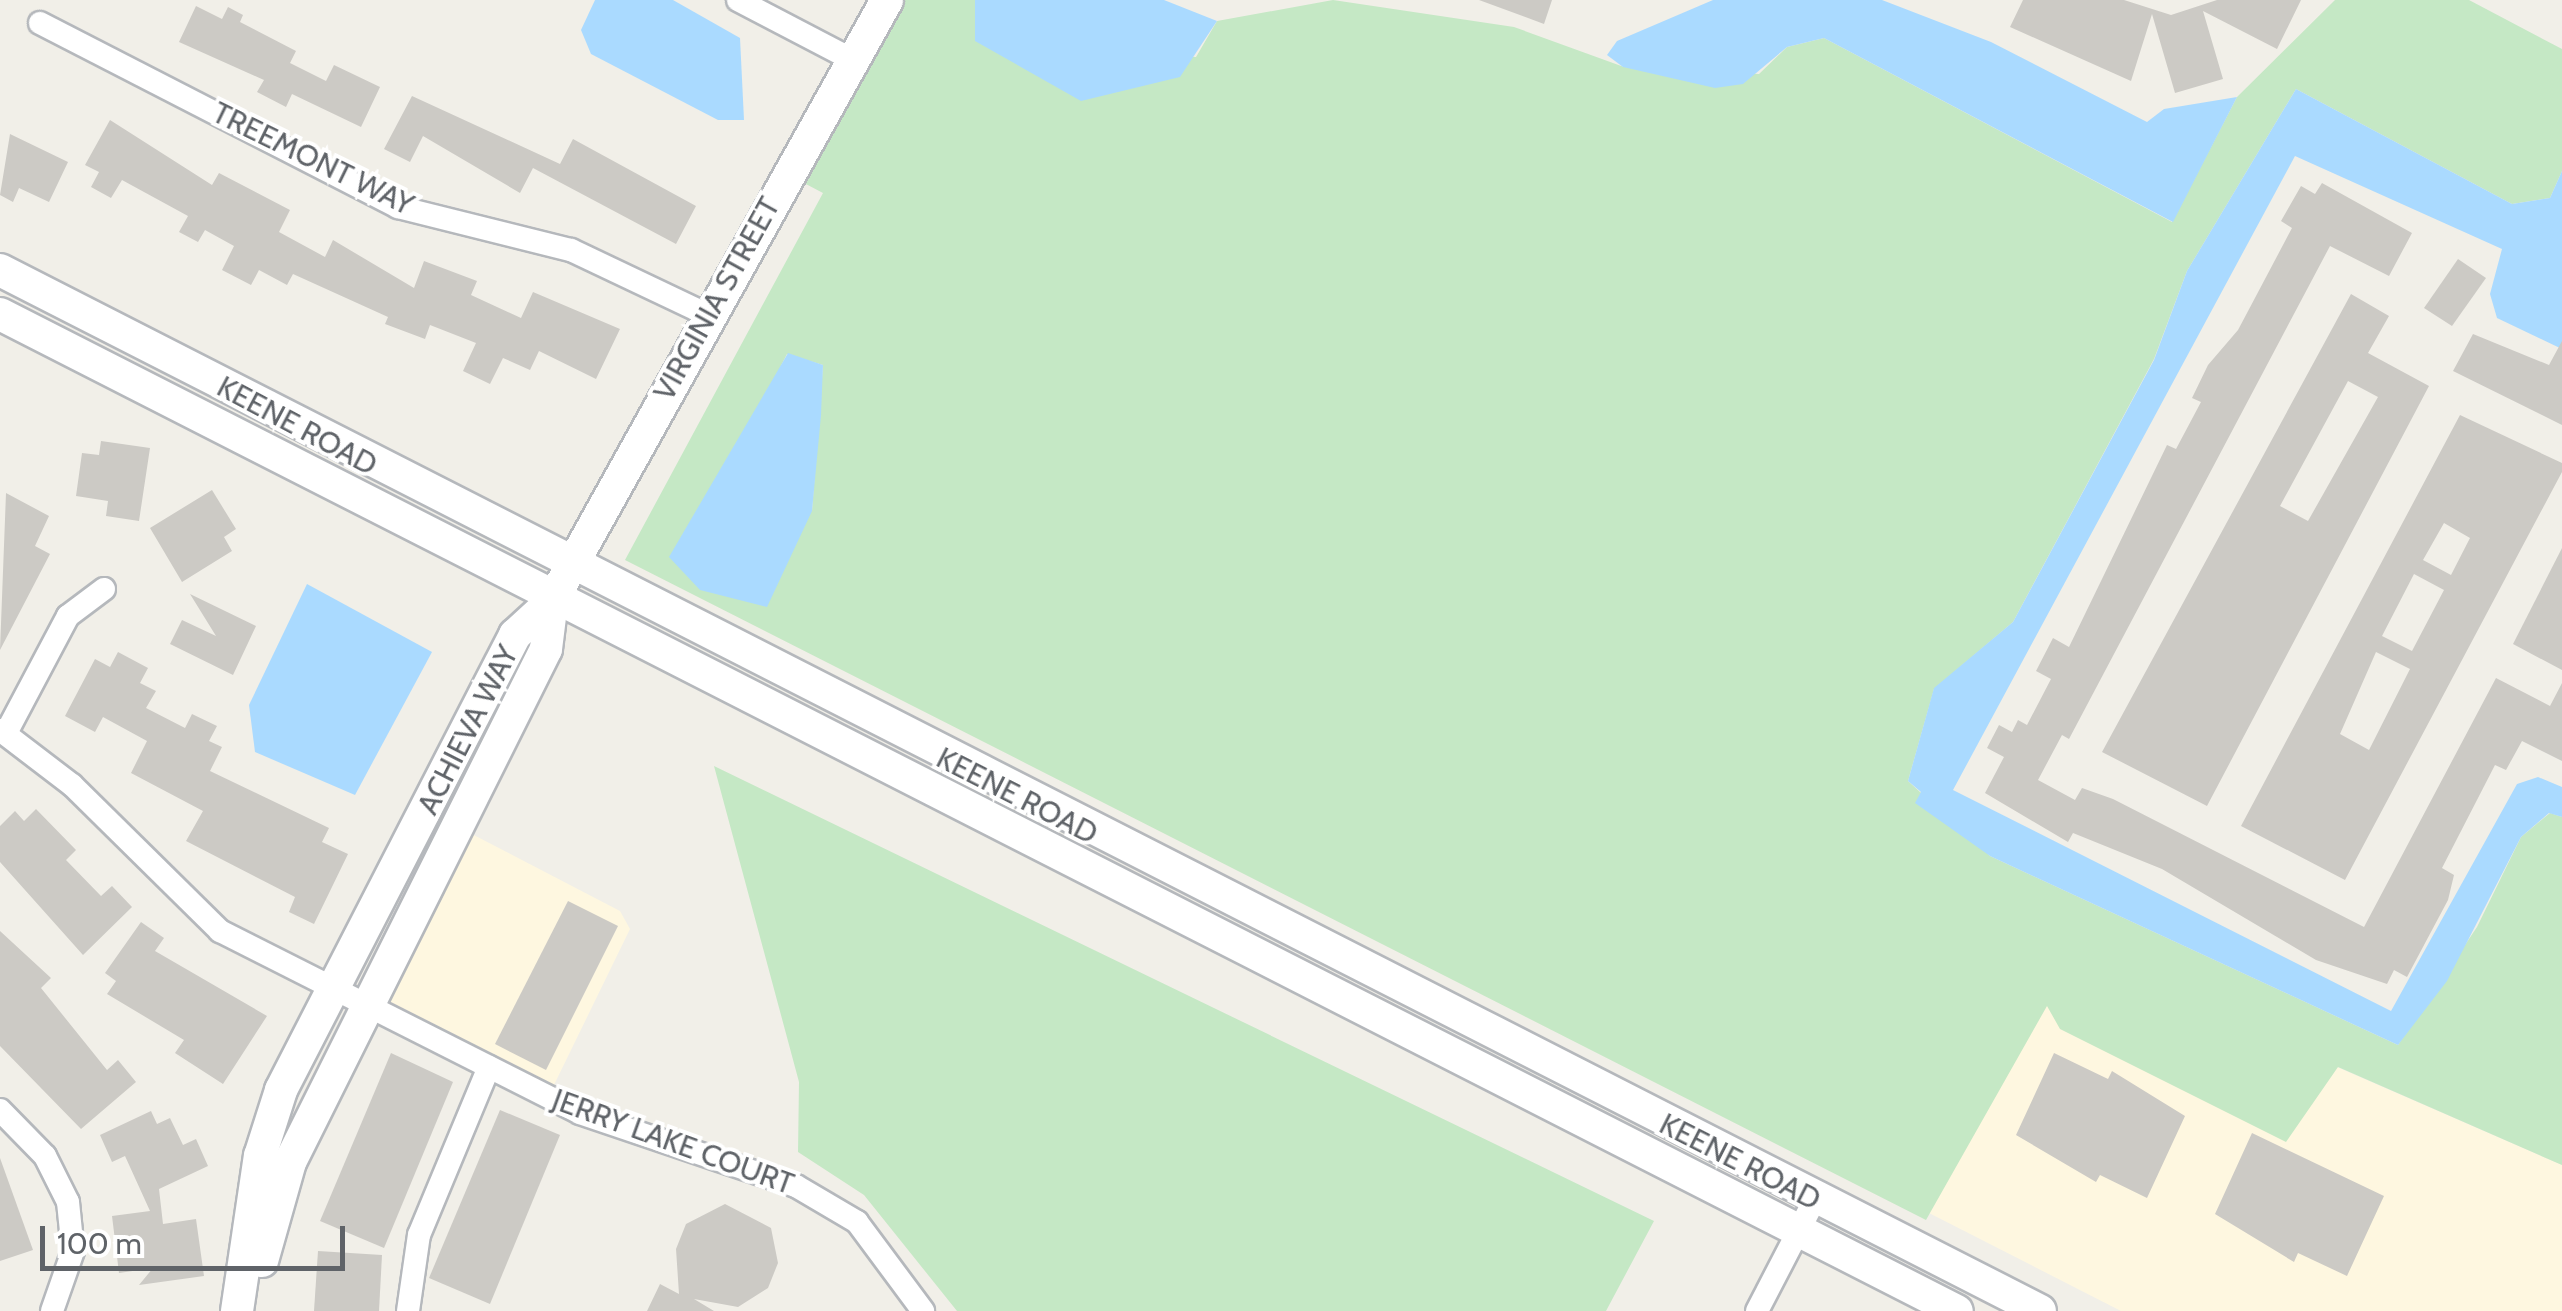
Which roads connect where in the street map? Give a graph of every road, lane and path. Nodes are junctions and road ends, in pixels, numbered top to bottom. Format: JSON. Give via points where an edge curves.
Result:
{"nodes":[{"id":1,"x":738,"y":0,"type":"edge"},
{"id":2,"x":887,"y":0,"type":"edge"},
{"id":3,"x":40,"y":23,"type":"dead end"},
{"id":4,"x":852,"y":60,"type":"junction"},
{"id":5,"x":0,"y":270,"type":"edge"},
{"id":6,"x":0,"y":314,"type":"edge"},
{"id":7,"x":706,"y":314,"type":"junction"},
{"id":8,"x":569,"y":568,"type":"junction"},
{"id":9,"x":104,"y":589,"type":"dead end"},
{"id":10,"x":552,"y":601,"type":"junction"},
{"id":11,"x":3,"y":731,"type":"edge"},
{"id":12,"x":332,"y":990,"type":"junction"},
{"id":13,"x":363,"y":1004,"type":"junction"},
{"id":14,"x":490,"y":1066,"type":"junction"},
{"id":15,"x":0,"y":1110,"type":"edge"},
{"id":16,"x":1815,"y":1199,"type":"junction"},
{"id":17,"x":1798,"y":1231,"type":"junction"},
{"id":18,"x":52,"y":1311,"type":"edge"},
{"id":19,"x":237,"y":1311,"type":"edge"},
{"id":20,"x":253,"y":1311,"type":"edge"},
{"id":21,"x":408,"y":1311,"type":"edge"},
{"id":22,"x":923,"y":1311,"type":"edge"},
{"id":23,"x":1756,"y":1311,"type":"edge"},
{"id":24,"x":1958,"y":1311,"type":"edge"},
{"id":25,"x":2040,"y":1311,"type":"edge"}],
"edges":[{"from":1,"to":4,"type":"street"},
{"from":2,"to":4,"type":"main road","name":"VIRGINIA STREET"},
{"from":3,"to":7,"type":"street","name":"TREEMONT WAY","via":[[398,206],[571,250]]},
{"from":4,"to":7,"type":"main road","name":"VIRGINIA STREET"},
{"from":5,"to":8,"type":"main road","name":"KEENE ROAD"},
{"from":6,"to":10,"type":"main road","name":"KEENE ROAD"},
{"from":7,"to":8,"type":"main road","name":"VIRGINIA STREET"},
{"from":8,"to":10,"type":"main road","name":"VIRGINIA STREET"},
{"from":8,"to":16,"type":"main road","name":"KEENE ROAD"},
{"from":9,"to":11,"type":"street","via":[[68,616]]},
{"from":10,"to":12,"type":"main road","name":"ACHIEVA WAY","via":[[515,636]]},
{"from":10,"to":13,"type":"main road","name":"ACHIEVA WAY","via":[[546,649]]},
{"from":10,"to":17,"type":"main road","name":"KEENE ROAD"},
{"from":11,"to":12,"type":"street","name":"JERRY LAKE COURT","via":[[72,785],[220,932]]},
{"from":12,"to":13,"type":"street","name":"JERRY LAKE COURT"},
{"from":12,"to":19,"type":"main road","name":"ACHIEVA WAY","via":[[281,1090],[260,1156]]},
{"from":13,"to":14,"type":"street","name":"JERRY LAKE COURT"},
{"from":13,"to":20,"type":"main road","name":"ACHIEVA WAY","via":[[290,1162]]},
{"from":14,"to":21,"type":"street","via":[[419,1234]]},
{"from":14,"to":22,"type":"street","name":"JERRY LAKE COURT","via":[[580,1113],[796,1186],[857,1222]]},
{"from":15,"to":18,"type":"street","via":[[45,1156],[68,1202],[74,1251]]},
{"from":16,"to":17,"type":"street"},
{"from":16,"to":25,"type":"main road","name":"KEENE ROAD"},
{"from":17,"to":23,"type":"street"},
{"from":17,"to":24,"type":"main road","name":"KEENE ROAD"}]}
